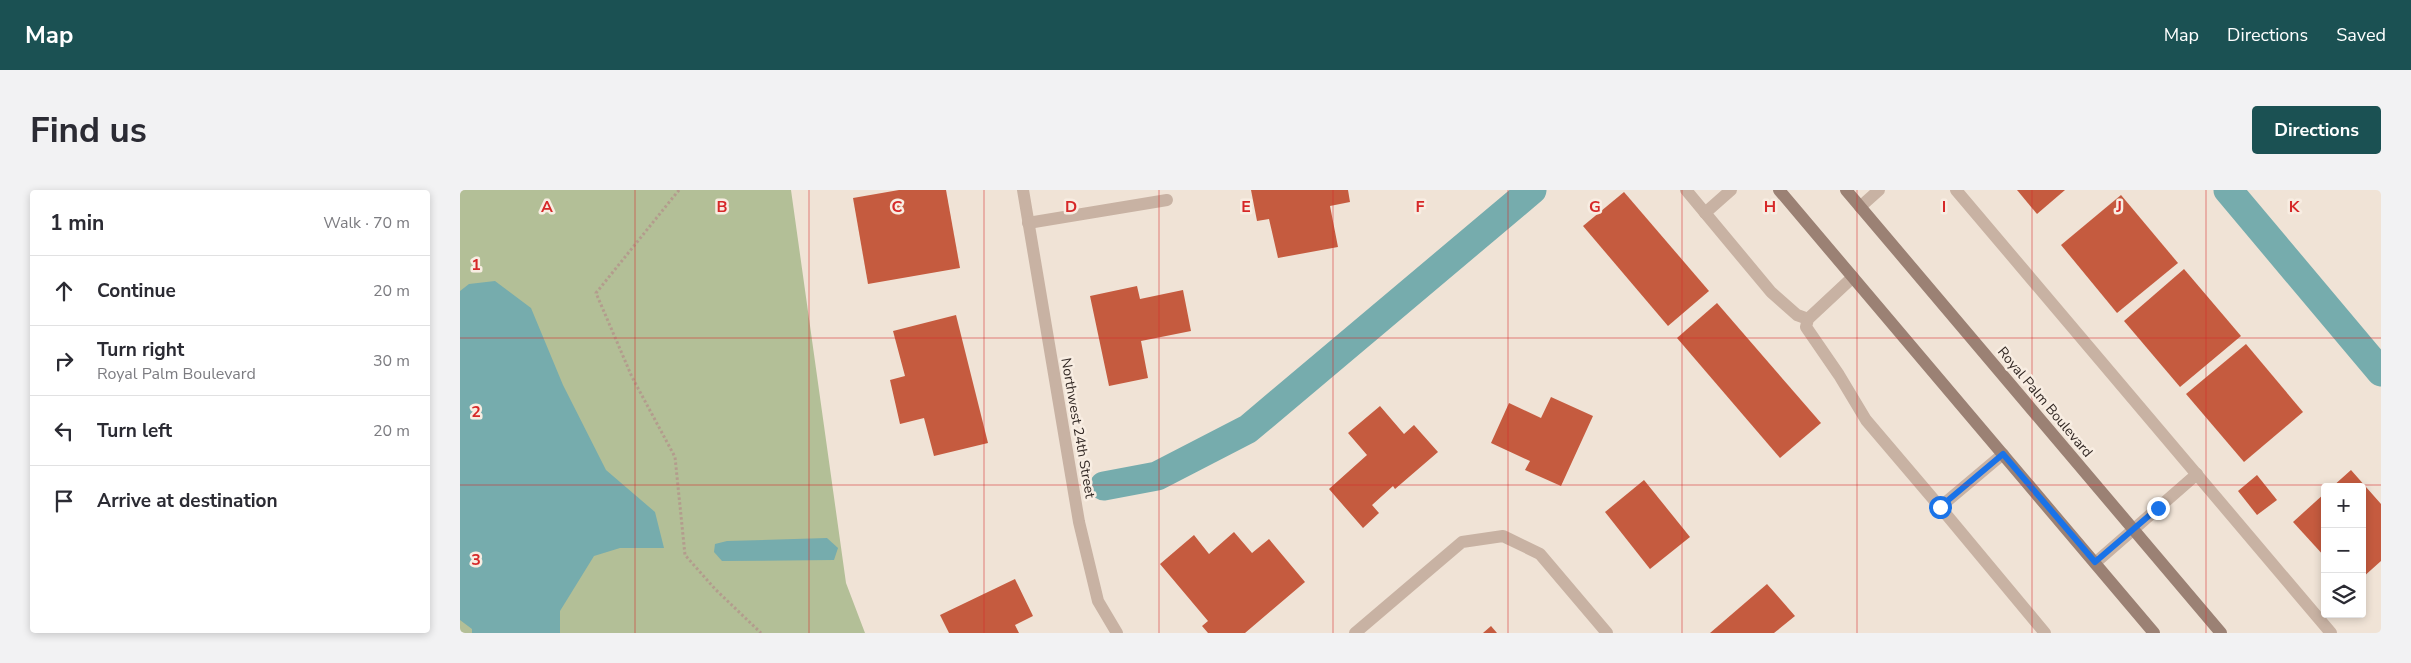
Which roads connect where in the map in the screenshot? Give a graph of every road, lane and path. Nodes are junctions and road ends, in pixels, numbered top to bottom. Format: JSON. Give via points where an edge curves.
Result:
{"nodes":[{"id":1,"x":679,"y":190,"type":"edge"},
{"id":2,"x":1023,"y":190,"type":"edge"},
{"id":3,"x":1686,"y":190,"type":"edge"},
{"id":4,"x":1731,"y":190,"type":"edge"},
{"id":5,"x":1779,"y":190,"type":"edge"},
{"id":6,"x":1846,"y":190,"type":"edge"},
{"id":7,"x":1879,"y":190,"type":"edge"},
{"id":8,"x":1956,"y":190,"type":"edge"},
{"id":9,"x":1167,"y":200,"type":"dead end"},
{"id":10,"x":1860,"y":207,"type":"junction"},
{"id":11,"x":1705,"y":213,"type":"junction"},
{"id":12,"x":1028,"y":223,"type":"junction"},
{"id":13,"x":1853,"y":277,"type":"junction"},
{"id":14,"x":1808,"y":319,"type":"junction"},
{"id":15,"x":2003,"y":454,"type":"junction"},
{"id":16,"x":2197,"y":474,"type":"junction"},
{"id":17,"x":1940,"y":507,"type":"junction"},
{"id":18,"x":2133,"y":529,"type":"junction"},
{"id":19,"x":2095,"y":562,"type":"junction"},
{"id":20,"x":761,"y":633,"type":"edge"},
{"id":21,"x":1117,"y":633,"type":"edge"},
{"id":22,"x":1355,"y":633,"type":"edge"},
{"id":23,"x":1607,"y":633,"type":"edge"},
{"id":24,"x":2045,"y":633,"type":"edge"},
{"id":25,"x":2154,"y":633,"type":"edge"},
{"id":26,"x":2221,"y":633,"type":"edge"},
{"id":27,"x":2331,"y":633,"type":"edge"}],
"edges":[{"from":1,"to":20,"type":"path","via":[[596,293],[632,377],[676,458],[685,555]]},
{"from":2,"to":12,"type":"street","name":"Northwest 24th Street"},
{"from":3,"to":11,"type":"street"},
{"from":4,"to":11,"type":"street"},
{"from":5,"to":13,"type":"main road"},
{"from":6,"to":10,"type":"main road","name":"Royal Palm Boulevard"},
{"from":7,"to":10,"type":"street"},
{"from":8,"to":16,"type":"street"},
{"from":9,"to":12,"type":"street"},
{"from":10,"to":18,"type":"main road","name":"Royal Palm Boulevard"},
{"from":11,"to":14,"type":"street","via":[[1772,292],[1797,315]]},
{"from":12,"to":21,"type":"street","name":"Northwest 24th Street","via":[[1079,522],[1098,601]]},
{"from":13,"to":14,"type":"street"},
{"from":13,"to":15,"type":"main road"},
{"from":14,"to":17,"type":"street","via":[[1806,326],[1866,420]]},
{"from":15,"to":17,"type":"street"},
{"from":15,"to":19,"type":"main road"},
{"from":16,"to":18,"type":"street"},
{"from":16,"to":27,"type":"street"},
{"from":17,"to":24,"type":"street"},
{"from":18,"to":19,"type":"street"},
{"from":18,"to":26,"type":"main road","name":"Royal Palm Boulevard"},
{"from":19,"to":25,"type":"main road"},
{"from":22,"to":23,"type":"street","via":[[1462,542],[1503,536],[1540,554]]}]}
